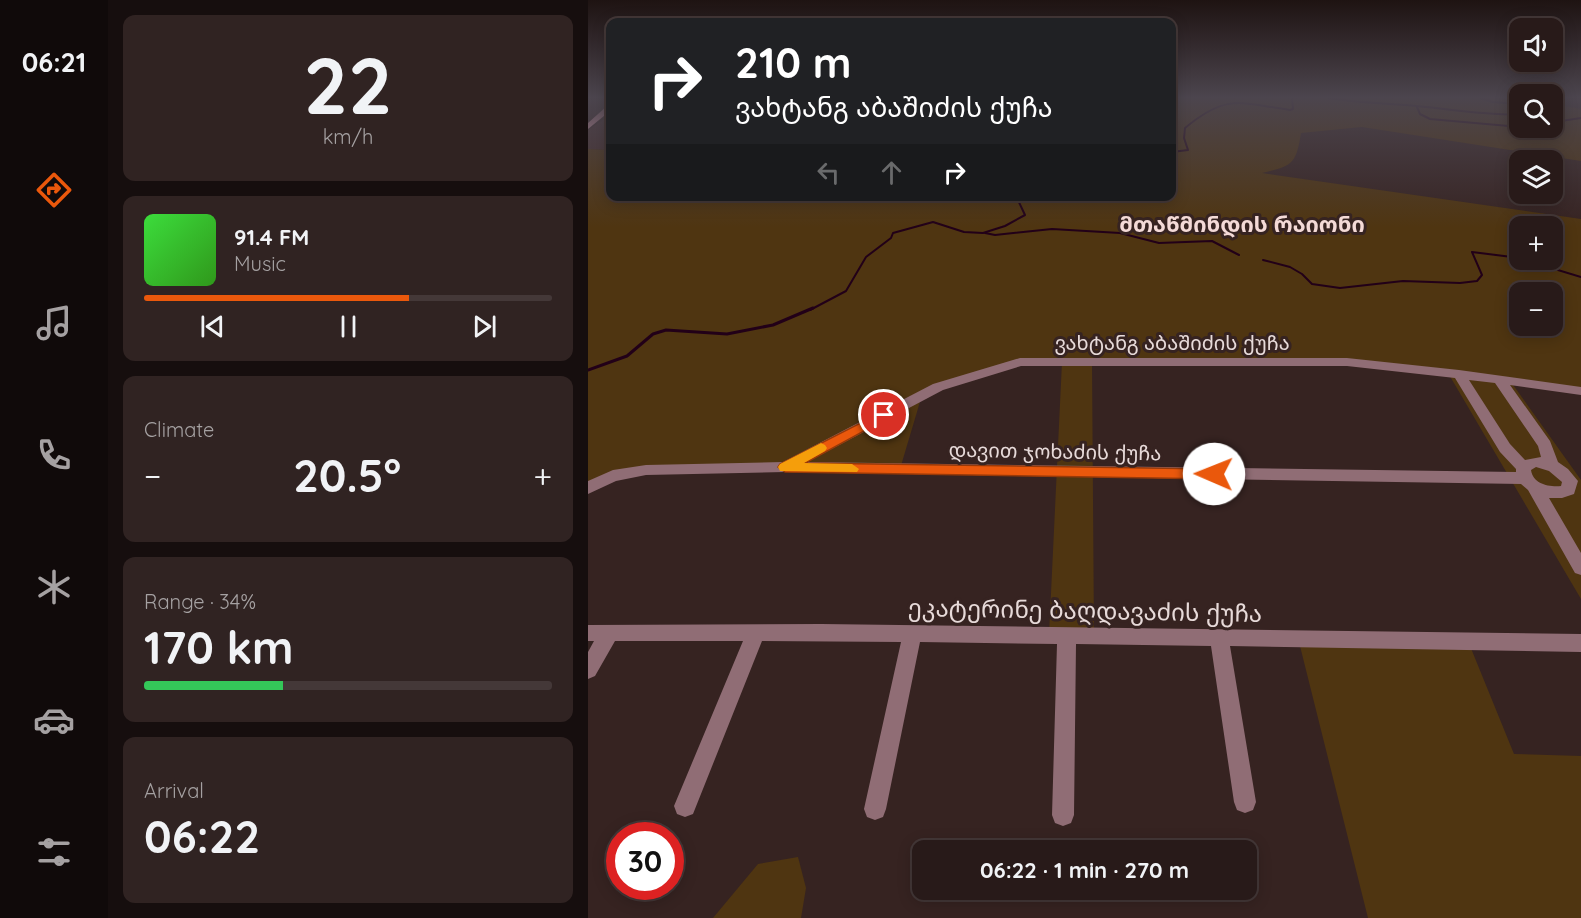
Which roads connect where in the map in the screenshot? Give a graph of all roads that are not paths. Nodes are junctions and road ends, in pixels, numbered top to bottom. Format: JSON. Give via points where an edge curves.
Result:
{"nodes":[{"id":1,"x":1459,"y":374,"type":"junction"},
{"id":2,"x":1499,"y":380,"type":"junction"},
{"id":3,"x":1581,"y":391,"type":"edge"},
{"id":4,"x":1551,"y":465,"type":"junction"},
{"id":5,"x":785,"y":467,"type":"junction"},
{"id":6,"x":1527,"y":477,"type":"junction"},
{"id":7,"x":1576,"y":486,"type":"edge"},
{"id":8,"x":588,"y":488,"type":"edge"},
{"id":9,"x":1581,"y":568,"type":"edge"},
{"id":10,"x":588,"y":633,"type":"edge"},
{"id":11,"x":609,"y":633,"type":"junction"},
{"id":12,"x":756,"y":633,"type":"junction"},
{"id":13,"x":912,"y":633,"type":"junction"},
{"id":14,"x":1067,"y":635,"type":"junction"},
{"id":15,"x":1219,"y":637,"type":"junction"},
{"id":16,"x":1581,"y":643,"type":"edge"},
{"id":17,"x":588,"y":670,"type":"edge"},
{"id":18,"x":1245,"y":802,"type":"dead end"},
{"id":19,"x":685,"y":806,"type":"dead end"},
{"id":20,"x":875,"y":808,"type":"dead end"},
{"id":21,"x":1063,"y":815,"type":"dead end"}],
"edges":[{"from":1,"to":2,"type":"street","name":"ვახტანგ აბაშიძის ქუჩა"},
{"from":1,"to":5,"type":"street","name":"ვახტანგ აბაშიძის ქუჩა","via":[[1347,362],[1020,362],[938,387]]},
{"from":1,"to":6,"type":"street","via":[[1504,448]]},
{"from":2,"to":3,"type":"street","name":"ვახტანგ აბაშიძის ქუჩა"},
{"from":2,"to":4,"type":"street","via":[[1545,445]]},
{"from":4,"to":6,"type":"street","via":[[1535,462]]},
{"from":4,"to":7,"type":"street"},
{"from":5,"to":6,"type":"street","name":"დავით ჯოხაძის ქუჩა"},
{"from":5,"to":8,"type":"street","name":"დავით ჯოხაძის ქუჩა","via":[[646,470],[613,476]]},
{"from":6,"to":7,"type":"street","via":[[1549,493],[1559,494]]},
{"from":6,"to":9,"type":"street"},
{"from":10,"to":11,"type":"street","name":"ეკატერინე ბაღდავაძის ქუჩა"},
{"from":11,"to":12,"type":"street","name":"ეკატერინე ბაღდავაძის ქუჩა"},
{"from":11,"to":17,"type":"street"},
{"from":12,"to":13,"type":"street","name":"ეკატერინე ბაღდავაძის ქუჩა"},
{"from":12,"to":19,"type":"street"},
{"from":13,"to":14,"type":"street","name":"ეკატერინე ბაღდავაძის ქუჩა"},
{"from":13,"to":20,"type":"street"},
{"from":14,"to":15,"type":"street","name":"ეკატერინე ბაღდავაძის ქუჩა"},
{"from":14,"to":21,"type":"street"},
{"from":15,"to":16,"type":"street","name":"ეკატერინე ბაღდავაძის ქუჩა"},
{"from":15,"to":18,"type":"street"}]}
